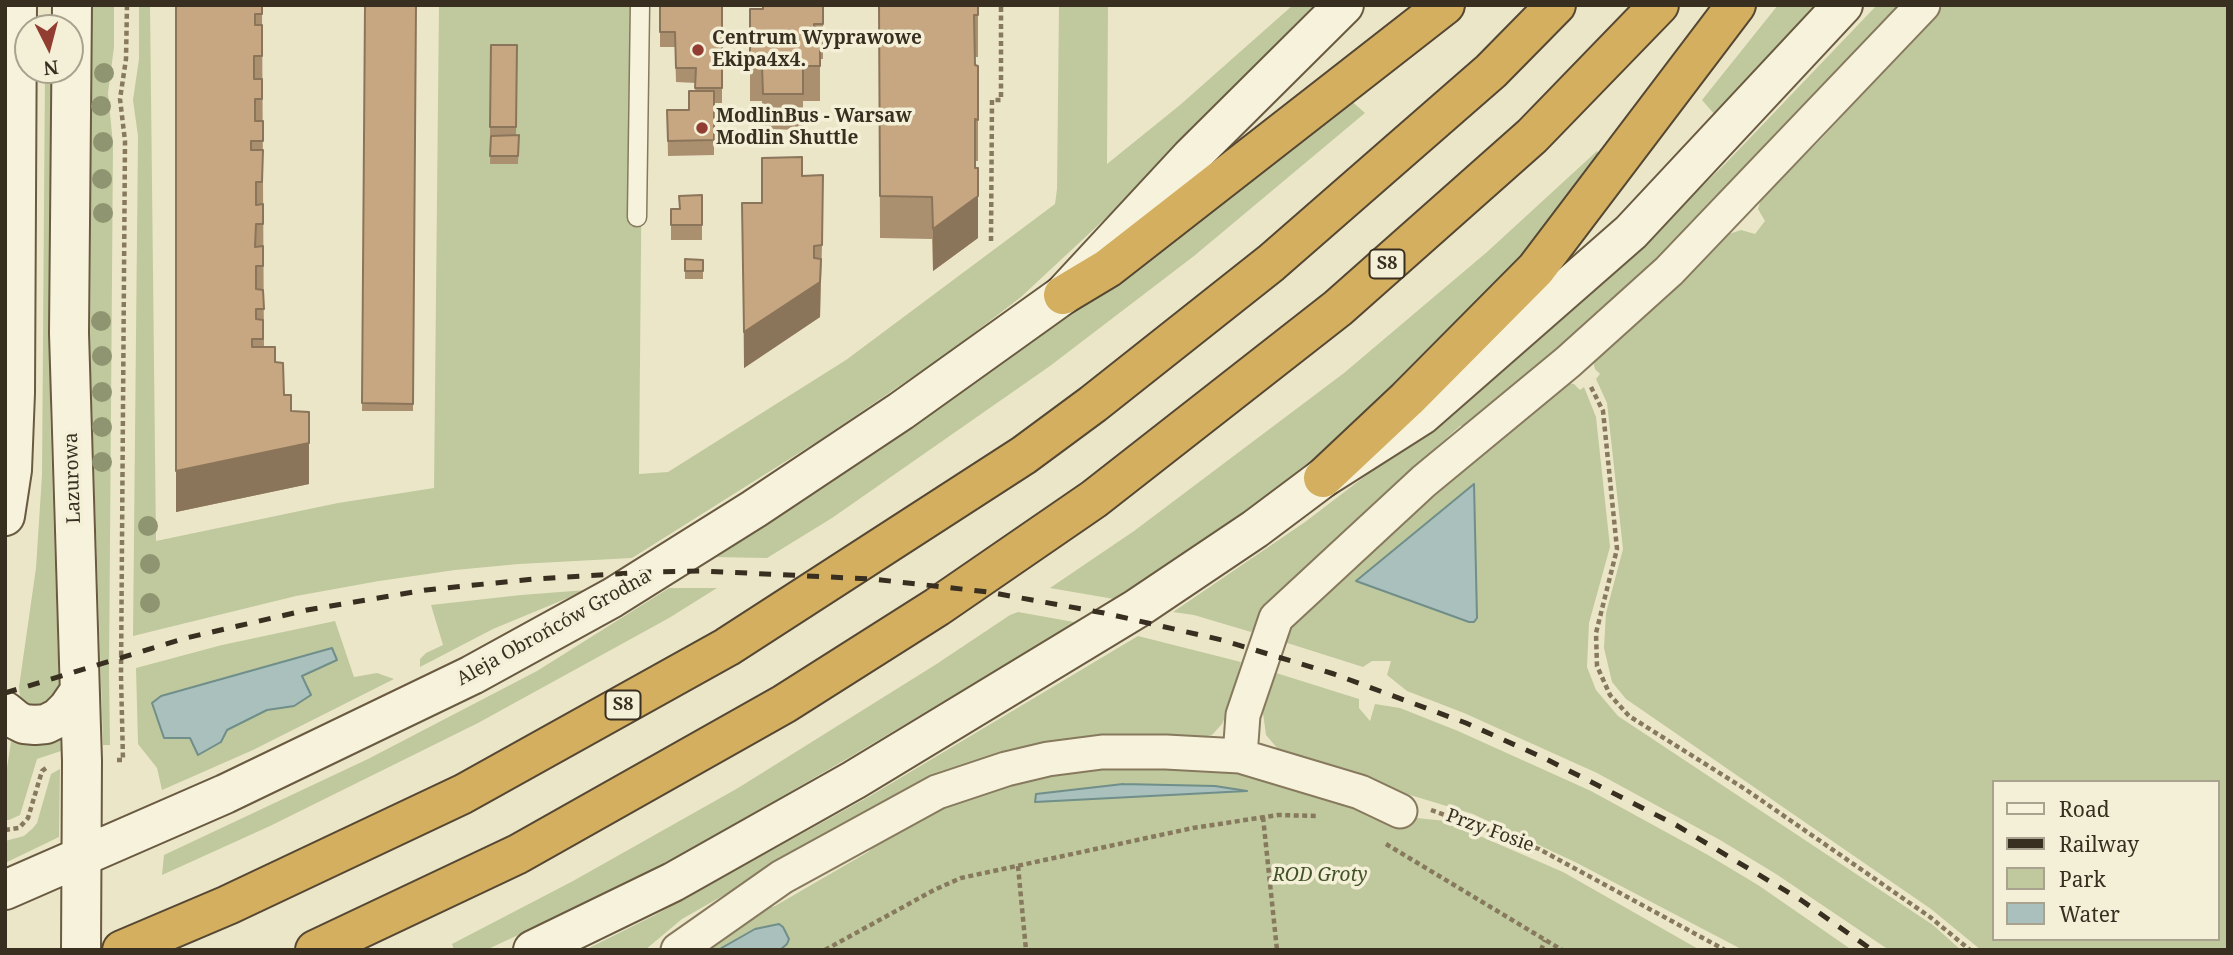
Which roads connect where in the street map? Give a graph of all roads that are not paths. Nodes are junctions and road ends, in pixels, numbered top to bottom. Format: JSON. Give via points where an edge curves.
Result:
{"nodes":[{"id":1,"x":17,"y":5,"type":"edge"},
{"id":2,"x":72,"y":5,"type":"edge"},
{"id":3,"x":639,"y":5,"type":"edge"},
{"id":4,"x":1344,"y":5,"type":"edge"},
{"id":5,"x":1445,"y":5,"type":"edge"},
{"id":6,"x":1556,"y":5,"type":"edge"},
{"id":7,"x":1659,"y":5,"type":"edge"},
{"id":8,"x":1737,"y":5,"type":"edge"},
{"id":9,"x":1843,"y":5,"type":"edge"},
{"id":10,"x":1923,"y":5,"type":"edge"},
{"id":11,"x":637,"y":217,"type":"dead end"},
{"id":12,"x":1063,"y":295,"type":"junction"},
{"id":13,"x":1323,"y":478,"type":"junction"},
{"id":14,"x":5,"y":516,"type":"edge"},
{"id":15,"x":79,"y":692,"type":"junction"},
{"id":16,"x":5,"y":711,"type":"edge"},
{"id":17,"x":1240,"y":756,"type":"junction"},
{"id":18,"x":1400,"y":811,"type":"road end"},
{"id":19,"x":81,"y":858,"type":"junction"},
{"id":20,"x":5,"y":890,"type":"edge"},
{"id":21,"x":81,"y":950,"type":"edge"},
{"id":22,"x":122,"y":950,"type":"edge"},
{"id":23,"x":315,"y":950,"type":"edge"},
{"id":24,"x":533,"y":950,"type":"edge"},
{"id":25,"x":678,"y":950,"type":"edge"}],
"edges":[{"from":1,"to":14,"type":"main road","via":[[15,393]]},
{"from":2,"to":15,"type":"main road","name":"Lazurowa","via":[[69,333]]},
{"from":3,"to":11,"type":"lane"},
{"from":4,"to":12,"type":"main road","name":"Aleja Obrońców Grodna","via":[[1191,157]]},
{"from":5,"to":12,"type":"highway","via":[[1108,268]]},
{"from":6,"to":22,"type":"highway","number":"S8","via":[[1490,71],[1271,263],[1013,462],[727,647],[463,794]]},
{"from":7,"to":23,"type":"highway","number":"S8","via":[[1532,136],[1338,308],[1094,499],[784,704],[518,854]]},
{"from":8,"to":13,"type":"highway","via":[[1536,269]]},
{"from":9,"to":13,"type":"main road","via":[[1631,232],[1422,415]]},
{"from":10,"to":17,"type":"street","via":[[1669,271],[1424,481],[1276,618],[1242,715]]},
{"from":12,"to":19,"type":"main road","name":"Aleja Obrońców Grodna","via":[[775,495],[543,638],[387,718]]},
{"from":13,"to":24,"type":"main road","via":[[1136,610],[866,773],[673,882]]},
{"from":15,"to":16,"type":"main road","via":[[58,718],[46,723],[24,724]]},
{"from":15,"to":19,"type":"main road","name":"Lazurowa"},
{"from":17,"to":18,"type":"street","via":[[1360,792]]},
{"from":17,"to":25,"type":"street","via":[[1102,752],[1017,766],[937,792],[782,877]]},
{"from":19,"to":20,"type":"main road","name":"Aleja Obrońców Grodna"},
{"from":19,"to":21,"type":"main road","name":"Lazurowa"}]}
